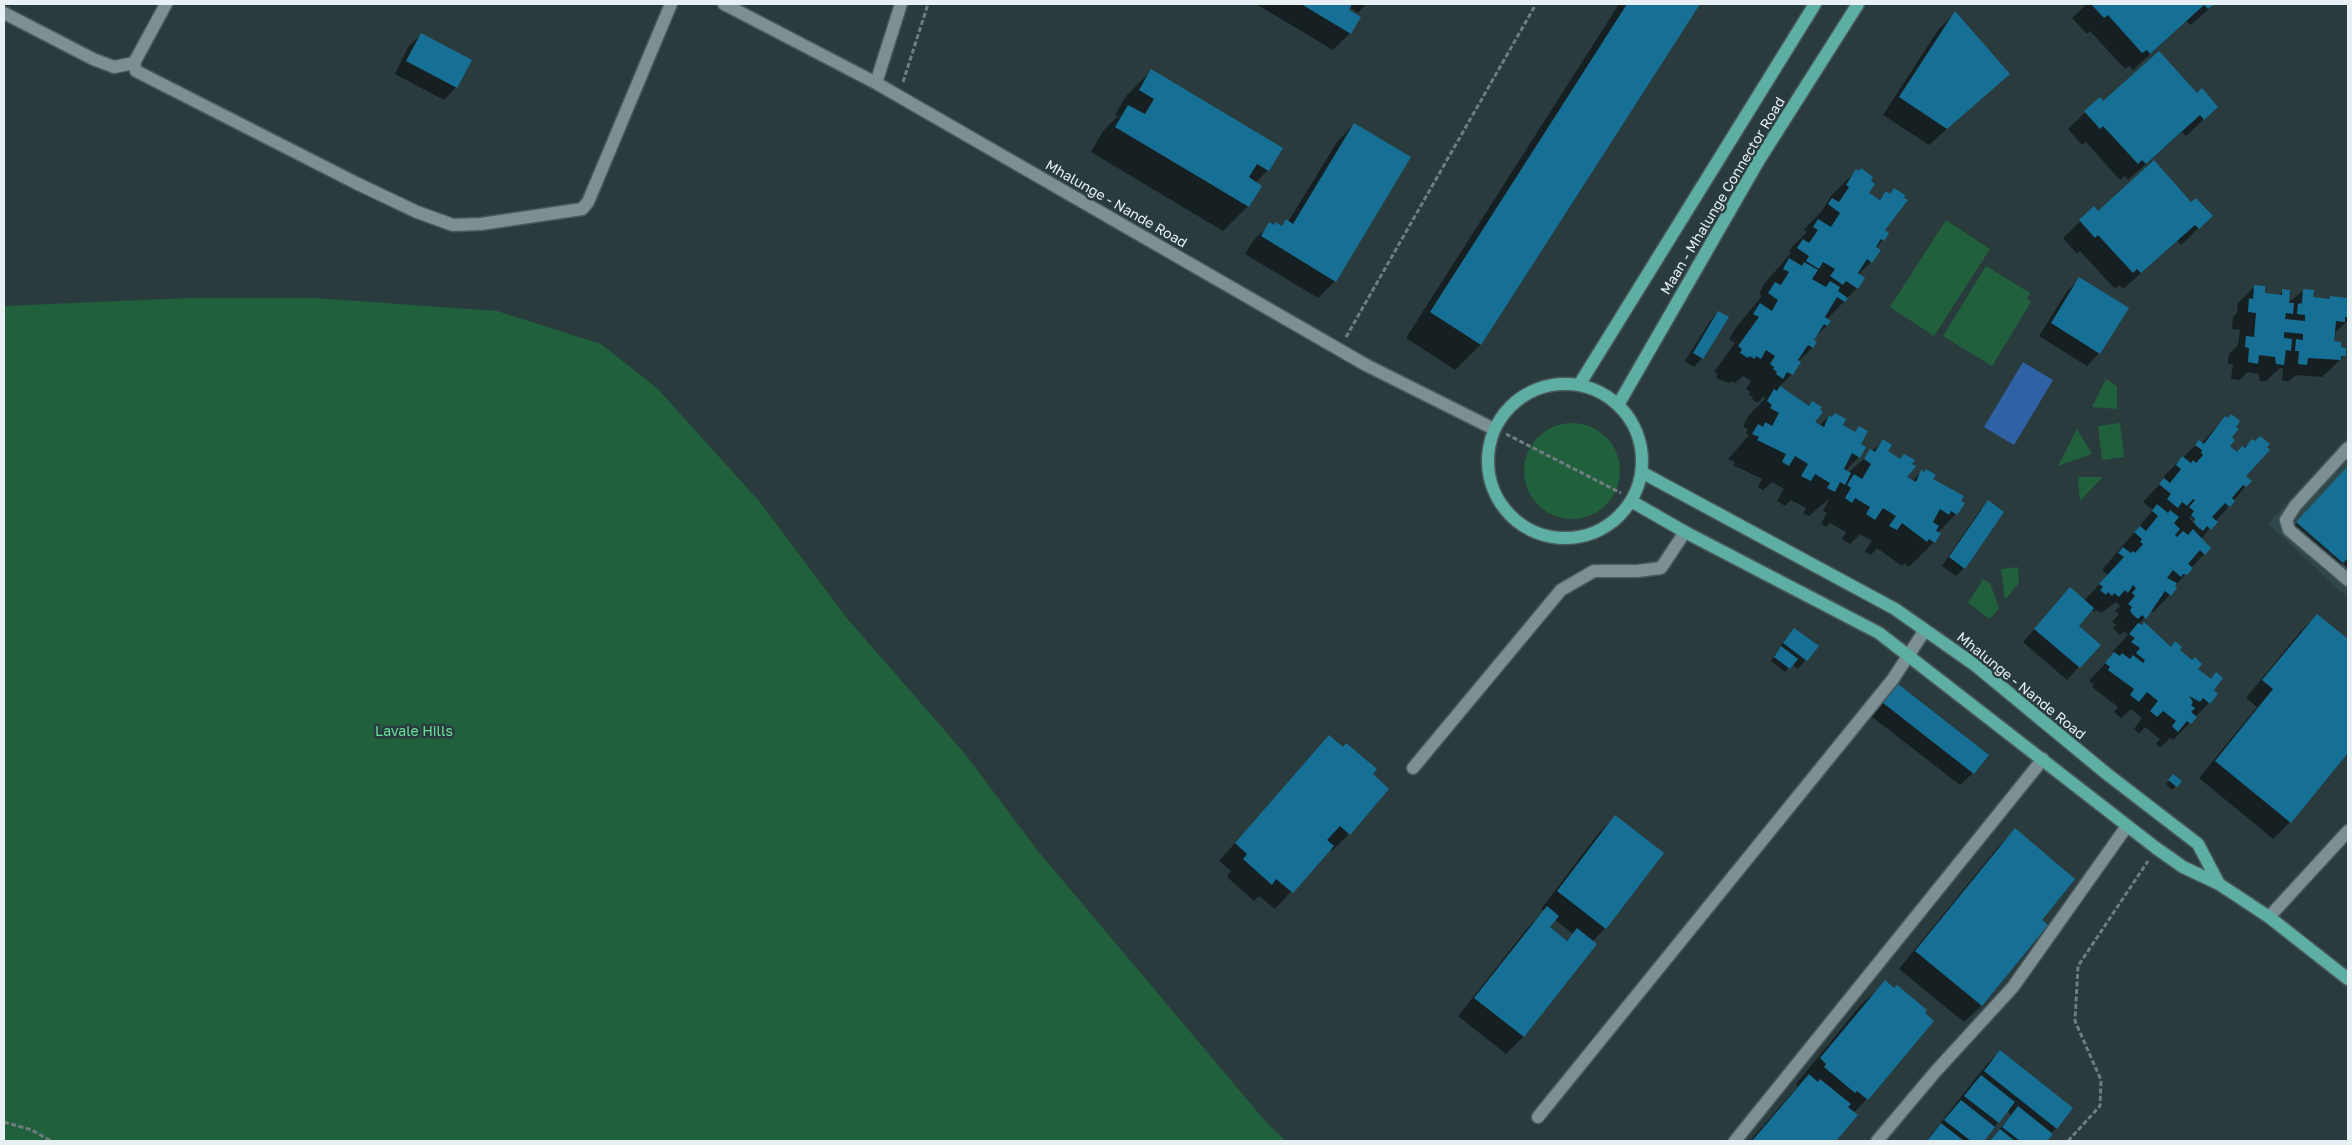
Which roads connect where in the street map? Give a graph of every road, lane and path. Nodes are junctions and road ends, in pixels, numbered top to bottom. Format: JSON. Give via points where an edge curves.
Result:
{"nodes":[{"id":1,"x":166,"y":4,"type":"edge"},
{"id":2,"x":671,"y":4,"type":"edge"},
{"id":3,"x":724,"y":4,"type":"edge"},
{"id":4,"x":901,"y":4,"type":"edge"},
{"id":5,"x":928,"y":4,"type":"edge"},
{"id":6,"x":1536,"y":4,"type":"edge"},
{"id":7,"x":1815,"y":4,"type":"edge"},
{"id":8,"x":1858,"y":4,"type":"edge"},
{"id":9,"x":4,"y":13,"type":"edge"},
{"id":10,"x":134,"y":63,"type":"junction"},
{"id":11,"x":876,"y":83,"type":"junction"},
{"id":12,"x":898,"y":98,"type":"junction"},
{"id":13,"x":1339,"y":348,"type":"junction"},
{"id":14,"x":1579,"y":385,"type":"junction"},
{"id":15,"x":1618,"y":405,"type":"junction"},
{"id":16,"x":1494,"y":429,"type":"junction"},
{"id":17,"x":2348,"y":448,"type":"edge"},
{"id":18,"x":1643,"y":473,"type":"junction"},
{"id":19,"x":1631,"y":501,"type":"junction"},
{"id":20,"x":1685,"y":532,"type":"junction"},
{"id":21,"x":2348,"y":580,"type":"edge"},
{"id":22,"x":1925,"y":630,"type":"junction"},
{"id":23,"x":1907,"y":654,"type":"junction"},
{"id":24,"x":2043,"y":759,"type":"junction"},
{"id":25,"x":1414,"y":768,"type":"dead end"},
{"id":26,"x":2127,"y":826,"type":"junction"},
{"id":27,"x":2348,"y":831,"type":"edge"},
{"id":28,"x":2156,"y":848,"type":"junction"},
{"id":29,"x":2219,"y":884,"type":"junction"},
{"id":30,"x":2269,"y":917,"type":"junction"},
{"id":31,"x":2348,"y":979,"type":"edge"},
{"id":32,"x":1538,"y":1117,"type":"dead end"},
{"id":33,"x":4,"y":1122,"type":"edge"},
{"id":34,"x":51,"y":1141,"type":"edge"},
{"id":35,"x":1735,"y":1141,"type":"edge"},
{"id":36,"x":1877,"y":1141,"type":"edge"},
{"id":37,"x":2068,"y":1141,"type":"edge"}],
"edges":[{"from":1,"to":10,"type":"street"},
{"from":2,"to":10,"type":"street","via":[[588,202],[582,209],[481,224],[453,225],[417,212],[189,100],[136,71]]},
{"from":3,"to":11,"type":"street","name":"Mhalunge - Nande Road"},
{"from":4,"to":11,"type":"street"},
{"from":5,"to":12,"type":"path"},
{"from":6,"to":13,"type":"path"},
{"from":7,"to":14,"type":"main road","name":"Maan - Mhalunge Connector Road"},
{"from":8,"to":15,"type":"main road","name":"Maan - Mhalunge Connector Road","via":[[1759,160]]},
{"from":9,"to":10,"type":"street","via":[[93,59],[114,67]]},
{"from":11,"to":12,"type":"street","name":"Mhalunge - Nande Road"},
{"from":12,"to":13,"type":"street","name":"Mhalunge - Nande Road"},
{"from":13,"to":16,"type":"street","name":"Mhalunge - Nande Road","via":[[1366,365]]},
{"from":14,"to":15,"type":"main road","via":[[1600,392]]},
{"from":14,"to":16,"type":"main road","via":[[1553,384],[1529,392],[1508,407]]},
{"from":15,"to":18,"type":"main road","via":[[1633,426],[1641,451]]},
{"from":16,"to":19,"type":"path","via":[[1617,490]]},
{"from":16,"to":19,"type":"main road","via":[[1487,454],[1489,480],[1500,504],[1518,522],[1541,534],[1566,538],[1592,534],[1614,521]]},
{"from":17,"to":21,"type":"street","via":[[2286,520],[2289,530]]},
{"from":18,"to":19,"type":"main road"},
{"from":18,"to":22,"type":"main road","name":"Mhalunge - Nande Road","via":[[1895,609]]},
{"from":19,"to":20,"type":"main road","name":"Mhalunge - Nande Road"},
{"from":20,"to":23,"type":"main road","name":"Mhalunge - Nande Road","via":[[1879,634]]},
{"from":20,"to":25,"type":"street","via":[[1661,568],[1594,571],[1561,590]]},
{"from":22,"to":23,"type":"street"},
{"from":22,"to":29,"type":"main road","name":"Mhalunge - Nande Road","via":[[1975,665],[2106,774],[2198,844]]},
{"from":23,"to":24,"type":"main road","name":"Mhalunge - Nande Road"},
{"from":23,"to":32,"type":"street","via":[[1893,680]]},
{"from":24,"to":26,"type":"main road","name":"Mhalunge - Nande Road"},
{"from":24,"to":35,"type":"street"},
{"from":26,"to":28,"type":"main road","name":"Mhalunge - Nande Road"},
{"from":26,"to":36,"type":"street","via":[[2013,987]]},
{"from":27,"to":30,"type":"street"},
{"from":28,"to":29,"type":"main road","name":"Mhalunge - Nande Road","via":[[2183,867]]},
{"from":28,"to":37,"type":"path","via":[[2078,966],[2076,1021],[2101,1080],[2100,1106]]},
{"from":29,"to":30,"type":"main road","name":"Mhalunge - Nande Road"},
{"from":30,"to":31,"type":"main road","name":"Mhalunge - Nande Road"},
{"from":33,"to":34,"type":"path","via":[[32,1130]]}]}
